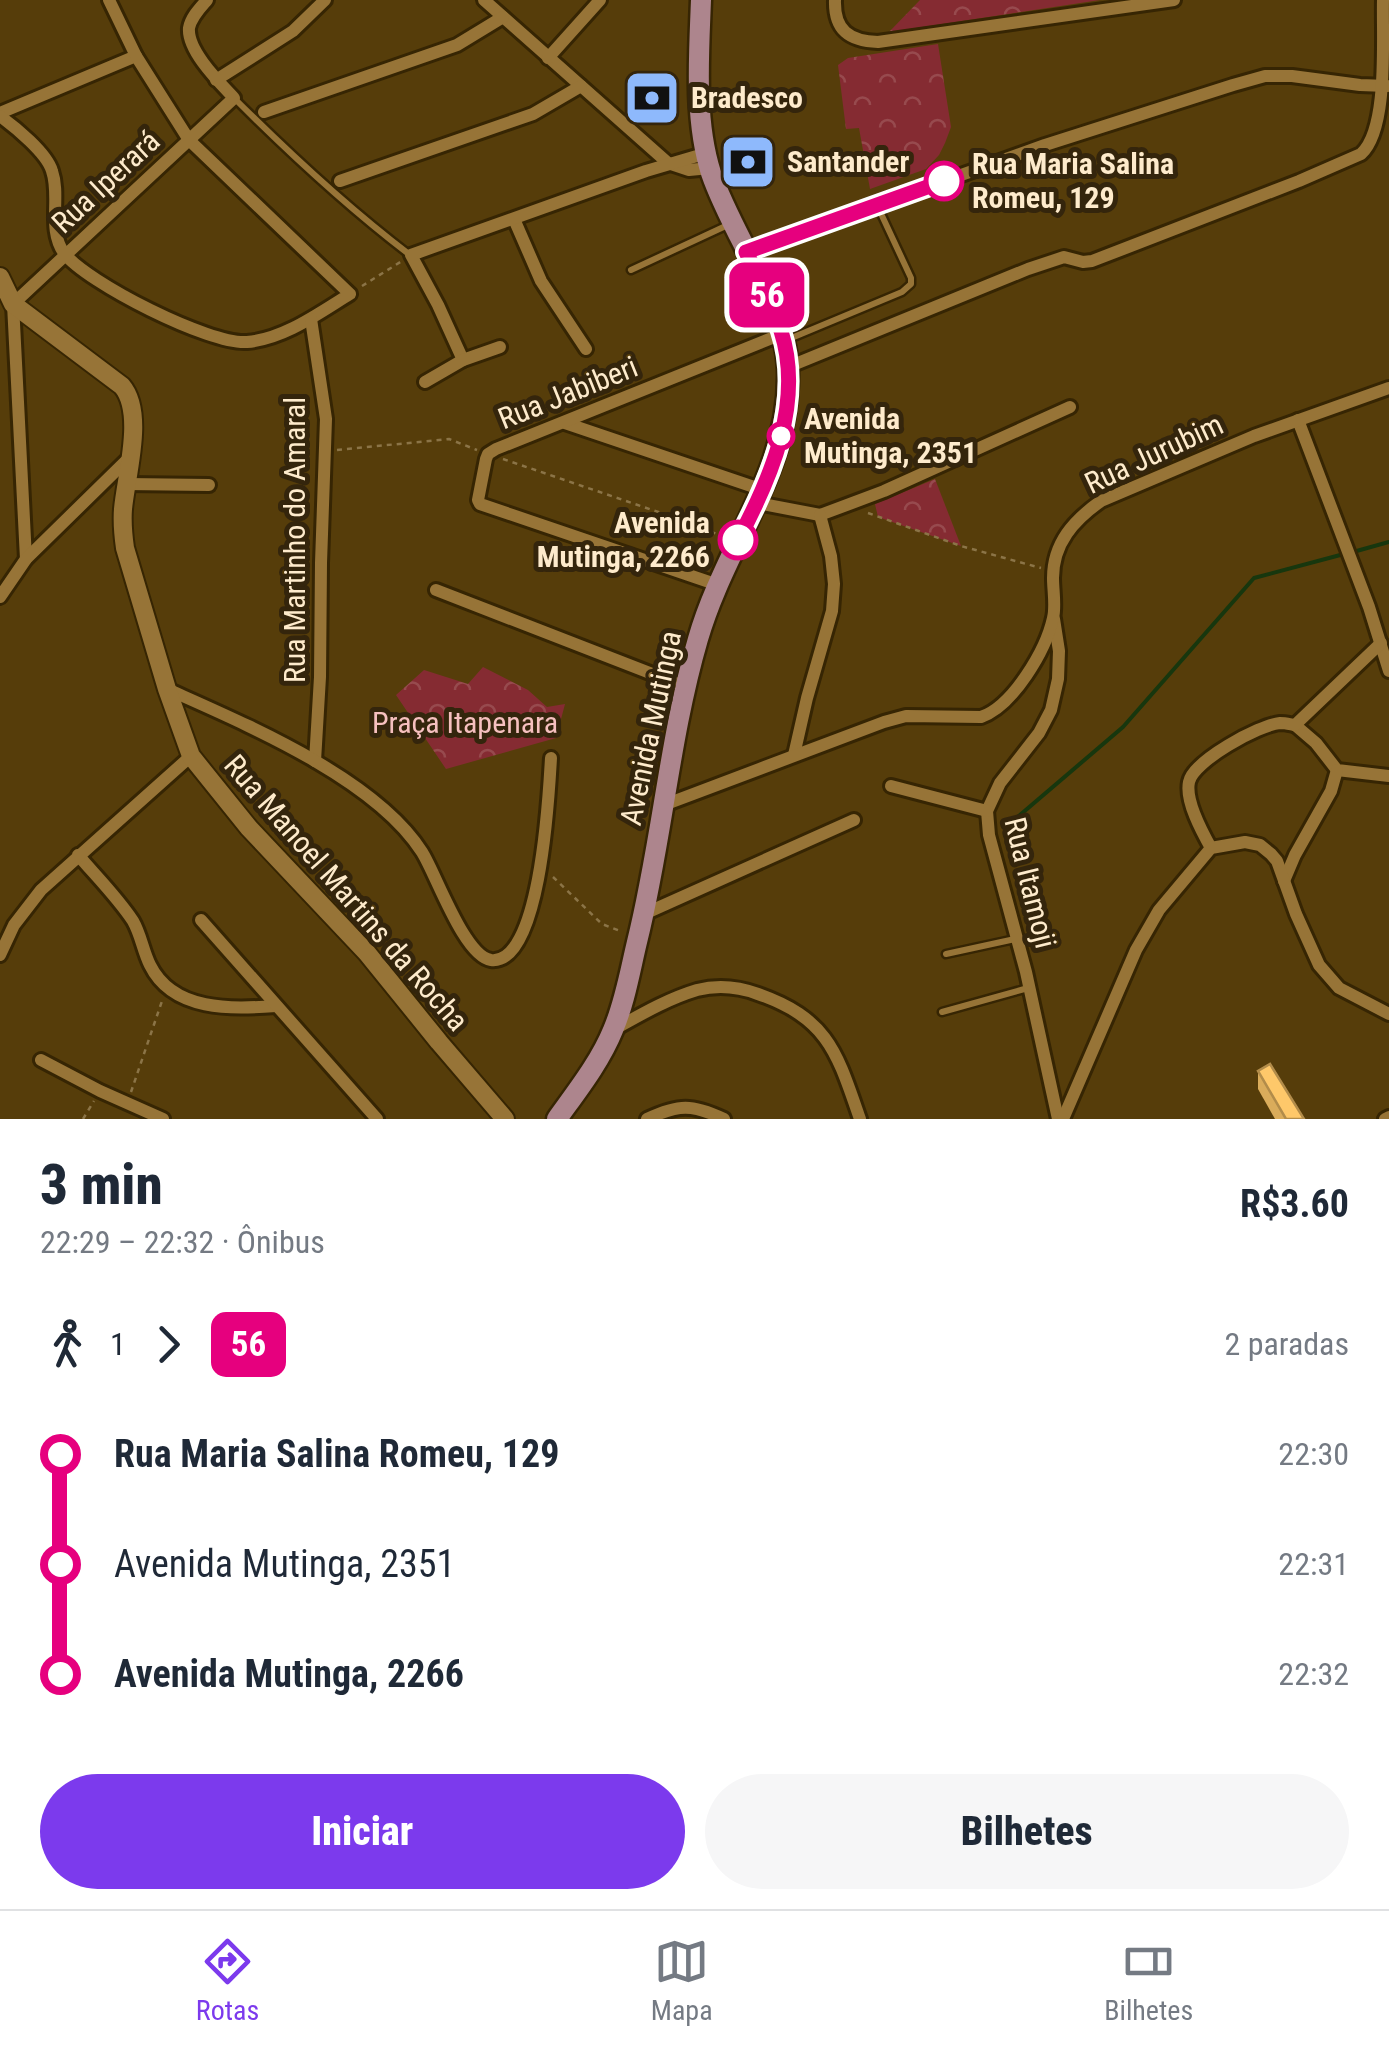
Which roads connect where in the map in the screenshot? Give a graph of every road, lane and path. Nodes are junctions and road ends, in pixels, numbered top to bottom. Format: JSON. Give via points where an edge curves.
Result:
{"nodes":[{"id":1,"x":109,"y":0,"type":"edge"},
{"id":2,"x":207,"y":0,"type":"edge"},
{"id":3,"x":325,"y":0,"type":"edge"},
{"id":4,"x":484,"y":0,"type":"edge"},
{"id":5,"x":600,"y":0,"type":"edge"},
{"id":6,"x":701,"y":0,"type":"edge"},
{"id":7,"x":835,"y":0,"type":"edge"},
{"id":8,"x":1174,"y":0,"type":"edge"},
{"id":9,"x":1382,"y":0,"type":"edge"},
{"id":10,"x":503,"y":17,"type":"junction"},
{"id":11,"x":136,"y":56,"type":"junction"},
{"id":12,"x":548,"y":58,"type":"junction"},
{"id":13,"x":216,"y":80,"type":"junction"},
{"id":14,"x":581,"y":86,"type":"junction"},
{"id":15,"x":1386,"y":86,"type":"edge"},
{"id":16,"x":234,"y":98,"type":"junction"},
{"id":17,"x":264,"y":112,"type":"dead end"},
{"id":18,"x":0,"y":115,"type":"edge"},
{"id":19,"x":189,"y":140,"type":"junction"},
{"id":20,"x":708,"y":161,"type":"junction"},
{"id":21,"x":668,"y":164,"type":"junction"},
{"id":22,"x":340,"y":181,"type":"dead end"},
{"id":23,"x":877,"y":205,"type":"junction"},
{"id":24,"x":514,"y":218,"type":"junction"},
{"id":25,"x":732,"y":223,"type":"junction"},
{"id":26,"x":746,"y":252,"type":"junction"},
{"id":27,"x":65,"y":254,"type":"junction"},
{"id":28,"x":411,"y":255,"type":"junction"},
{"id":29,"x":631,"y":270,"type":"dead end"},
{"id":30,"x":0,"y":277,"type":"edge"},
{"id":31,"x":350,"y":294,"type":"junction"},
{"id":32,"x":12,"y":304,"type":"junction"},
{"id":33,"x":311,"y":319,"type":"junction"},
{"id":34,"x":782,"y":338,"type":"junction"},
{"id":35,"x":500,"y":347,"type":"dead end"},
{"id":36,"x":586,"y":349,"type":"dead end"},
{"id":37,"x":463,"y":360,"type":"junction"},
{"id":38,"x":788,"y":367,"type":"junction"},
{"id":39,"x":425,"y":382,"type":"dead end"},
{"id":40,"x":1389,"y":388,"type":"edge"},
{"id":41,"x":1070,"y":407,"type":"dead end"},
{"id":42,"x":1298,"y":420,"type":"junction"},
{"id":43,"x":565,"y":423,"type":"junction"},
{"id":44,"x":326,"y":451,"type":"junction"},
{"id":45,"x":488,"y":454,"type":"junction"},
{"id":46,"x":130,"y":457,"type":"junction"},
{"id":47,"x":126,"y":484,"type":"junction"},
{"id":48,"x":209,"y":485,"type":"dead end"},
{"id":49,"x":760,"y":497,"type":"junction"},
{"id":50,"x":848,"y":504,"type":"junction"},
{"id":51,"x":820,"y":515,"type":"junction"},
{"id":52,"x":714,"y":533,"type":"dead end"},
{"id":53,"x":26,"y":559,"type":"junction"},
{"id":54,"x":1053,"y":571,"type":"junction"},
{"id":55,"x":718,"y":585,"type":"junction"},
{"id":56,"x":436,"y":590,"type":"dead end"},
{"id":57,"x":0,"y":597,"type":"edge"},
{"id":58,"x":1054,"y":617,"type":"junction"},
{"id":59,"x":1380,"y":644,"type":"junction"},
{"id":60,"x":1389,"y":670,"type":"edge"},
{"id":61,"x":686,"y":687,"type":"junction"},
{"id":62,"x":167,"y":689,"type":"junction"},
{"id":63,"x":1295,"y":725,"type":"junction"},
{"id":64,"x":794,"y":755,"type":"junction"},
{"id":65,"x":192,"y":756,"type":"junction"},
{"id":66,"x":551,"y":758,"type":"dead end"},
{"id":67,"x":315,"y":761,"type":"junction"},
{"id":68,"x":1337,"y":770,"type":"junction"},
{"id":69,"x":1389,"y":776,"type":"edge"},
{"id":70,"x":891,"y":786,"type":"dead end"},
{"id":71,"x":664,"y":805,"type":"junction"},
{"id":72,"x":986,"y":811,"type":"junction"},
{"id":73,"x":854,"y":820,"type":"dead end"},
{"id":74,"x":1212,"y":848,"type":"junction"},
{"id":75,"x":78,"y":855,"type":"junction"},
{"id":76,"x":541,"y":865,"type":"junction"},
{"id":77,"x":1284,"y":881,"type":"junction"},
{"id":78,"x":644,"y":914,"type":"junction"},
{"id":79,"x":201,"y":920,"type":"dead end"},
{"id":80,"x":638,"y":938,"type":"junction"},
{"id":81,"x":1016,"y":939,"type":"junction"},
{"id":82,"x":946,"y":954,"type":"dead end"},
{"id":83,"x":0,"y":955,"type":"edge"},
{"id":84,"x":167,"y":988,"type":"junction"},
{"id":85,"x":1030,"y":988,"type":"junction"},
{"id":86,"x":276,"y":1006,"type":"junction"},
{"id":87,"x":942,"y":1012,"type":"dead end"},
{"id":88,"x":1389,"y":1014,"type":"edge"},
{"id":89,"x":613,"y":1030,"type":"junction"},
{"id":90,"x":41,"y":1060,"type":"dead end"},
{"id":91,"x":100,"y":1091,"type":"junction"},
{"id":92,"x":127,"y":1103,"type":"junction"},
{"id":93,"x":83,"y":1119,"type":"edge"},
{"id":94,"x":164,"y":1119,"type":"edge"},
{"id":95,"x":377,"y":1119,"type":"edge"},
{"id":96,"x":505,"y":1119,"type":"edge"},
{"id":97,"x":557,"y":1119,"type":"edge"},
{"id":98,"x":646,"y":1119,"type":"edge"},
{"id":99,"x":724,"y":1119,"type":"edge"},
{"id":100,"x":860,"y":1119,"type":"edge"},
{"id":101,"x":1061,"y":1119,"type":"edge"}],
"edges":[{"from":1,"to":11,"type":"street"},
{"from":2,"to":13,"type":"street","via":[[189,30]]},
{"from":3,"to":13,"type":"street","via":[[294,31]]},
{"from":4,"to":10,"type":"street"},
{"from":5,"to":12,"type":"street"},
{"from":6,"to":20,"type":"main road","name":"Avenida Mutinga","via":[[699,73]]},
{"from":7,"to":8,"type":"street","via":[[834,14],[849,36],[878,42]]},
{"from":9,"to":15,"type":"street"},
{"from":10,"to":12,"type":"street"},
{"from":10,"to":17,"type":"street","via":[[457,46]]},
{"from":11,"to":18,"type":"street"},
{"from":11,"to":19,"type":"street"},
{"from":12,"to":14,"type":"street"},
{"from":13,"to":16,"type":"street"},
{"from":14,"to":21,"type":"street"},
{"from":14,"to":22,"type":"street","via":[[533,114]]},
{"from":15,"to":23,"type":"street","via":[[1266,76]]},
{"from":15,"to":38,"type":"street","via":[[1369,147],[1343,163],[1092,261],[1064,258],[1028,269]]},
{"from":16,"to":19,"type":"street","name":"Rua Iperará"},
{"from":16,"to":28,"type":"lane","via":[[325,186]]},
{"from":18,"to":27,"type":"street","via":[[51,166],[57,239]]},
{"from":19,"to":27,"type":"street","name":"Rua Iperará"},
{"from":19,"to":31,"type":"street"},
{"from":20,"to":21,"type":"street","via":[[689,170]]},
{"from":20,"to":25,"type":"main road","name":"Avenida Mutinga"},
{"from":21,"to":24,"type":"street"},
{"from":23,"to":26,"type":"street"},
{"from":23,"to":34,"type":"lane","via":[[911,284]]},
{"from":24,"to":28,"type":"street"},
{"from":24,"to":36,"type":"street","via":[[541,281]]},
{"from":25,"to":26,"type":"main road","name":"Avenida Mutinga"},
{"from":25,"to":29,"type":"lane"},
{"from":26,"to":34,"type":"main road","name":"Avenida Mutinga"},
{"from":27,"to":32,"type":"street","name":"Rua Iperará"},
{"from":27,"to":33,"type":"street","via":[[150,310],[232,342],[266,339]]},
{"from":28,"to":31,"type":"path"},
{"from":28,"to":37,"type":"street"},
{"from":30,"to":32,"type":"main road","name":"Rua Manoel Martins da Rocha"},
{"from":31,"to":33,"type":"street"},
{"from":32,"to":46,"type":"main road","name":"Rua Manoel Martins da Rocha","via":[[128,393]]},
{"from":32,"to":53,"type":"street"},
{"from":33,"to":44,"type":"street","name":"Rua Martinho do Amaral"},
{"from":34,"to":38,"type":"main road","name":"Avenida Mutinga"},
{"from":34,"to":43,"type":"street","name":"Rua Jabiberi"},
{"from":35,"to":37,"type":"street"},
{"from":37,"to":39,"type":"street"},
{"from":38,"to":49,"type":"main road","name":"Avenida Mutinga","via":[[784,424]]},
{"from":40,"to":42,"type":"street","name":"Rua Jurubim"},
{"from":41,"to":50,"type":"street"},
{"from":42,"to":54,"type":"street","name":"Rua Jurubim","via":[[1101,501],[1069,528]]},
{"from":42,"to":59,"type":"street"},
{"from":43,"to":45,"type":"street","name":"Rua Jabiberi"},
{"from":43,"to":49,"type":"street"},
{"from":44,"to":45,"type":"path","via":[[449,440]]},
{"from":44,"to":67,"type":"street","name":"Rua Martinho do Amaral"},
{"from":45,"to":52,"type":"path"},
{"from":45,"to":55,"type":"street","name":"Rua Jabiberi","via":[[482,505]]},
{"from":46,"to":47,"type":"main road","name":"Rua Manoel Martins da Rocha"},
{"from":46,"to":53,"type":"street"},
{"from":47,"to":48,"type":"street"},
{"from":47,"to":62,"type":"main road","name":"Rua Manoel Martins da Rocha","via":[[125,548]]},
{"from":49,"to":51,"type":"street"},
{"from":49,"to":55,"type":"main road","name":"Avenida Mutinga"},
{"from":50,"to":51,"type":"street"},
{"from":50,"to":54,"type":"path"},
{"from":51,"to":64,"type":"street","via":[[831,556],[832,611]]},
{"from":53,"to":57,"type":"street"},
{"from":54,"to":58,"type":"street","name":"Rua Jurubim"},
{"from":55,"to":61,"type":"main road","name":"Avenida Mutinga"},
{"from":56,"to":61,"type":"street"},
{"from":58,"to":64,"type":"street","name":"Rua Jurubim","via":[[1033,666],[990,714],[906,716]]},
{"from":58,"to":72,"type":"street","name":"Rua Itamoji","via":[[1058,679],[1051,710]]},
{"from":59,"to":60,"type":"street"},
{"from":59,"to":63,"type":"street"},
{"from":61,"to":71,"type":"main road","name":"Avenida Mutinga"},
{"from":62,"to":65,"type":"main road","name":"Rua Manoel Martins da Rocha"},
{"from":62,"to":67,"type":"street"},
{"from":63,"to":68,"type":"street"},
{"from":63,"to":74,"type":"street","via":[[1266,726],[1192,775],[1190,798]]},
{"from":64,"to":71,"type":"street","name":"Rua Jurubim"},
{"from":65,"to":75,"type":"street"},
{"from":65,"to":96,"type":"main road","name":"Rua Manoel Martins da Rocha"},
{"from":66,"to":76,"type":"street"},
{"from":67,"to":76,"type":"street","via":[[406,832],[455,922],[486,958],[502,958],[518,940]]},
{"from":68,"to":69,"type":"street"},
{"from":68,"to":77,"type":"street"},
{"from":70,"to":72,"type":"street"},
{"from":71,"to":78,"type":"main road","name":"Avenida Mutinga"},
{"from":72,"to":81,"type":"street","name":"Rua Itamoji"},
{"from":73,"to":78,"type":"street"},
{"from":74,"to":77,"type":"street","via":[[1260,845]]},
{"from":74,"to":101,"type":"street","via":[[1136,950]]},
{"from":75,"to":83,"type":"street","via":[[41,890]]},
{"from":75,"to":84,"type":"street","via":[[132,919],[151,968]]},
{"from":76,"to":80,"type":"path","via":[[602,924]]},
{"from":77,"to":88,"type":"street","via":[[1319,965],[1339,988]]},
{"from":78,"to":80,"type":"main road","name":"Avenida Mutinga"},
{"from":79,"to":86,"type":"street"},
{"from":80,"to":89,"type":"main road","name":"Avenida Mutinga"},
{"from":81,"to":82,"type":"lane"},
{"from":81,"to":85,"type":"street","name":"Rua Itamoji"},
{"from":84,"to":86,"type":"street","via":[[216,1007]]},
{"from":84,"to":92,"type":"path"},
{"from":85,"to":87,"type":"lane"},
{"from":85,"to":101,"type":"street","name":"Rua Itamoji"},
{"from":86,"to":95,"type":"street"},
{"from":89,"to":97,"type":"main road","name":"Avenida Mutinga"},
{"from":89,"to":100,"type":"street","via":[[700,989],[726,987],[779,1002],[825,1036]]},
{"from":90,"to":91,"type":"street"},
{"from":91,"to":92,"type":"street"},
{"from":91,"to":93,"type":"path"},
{"from":92,"to":94,"type":"street"},
{"from":98,"to":99,"type":"street","via":[[680,1107]]}]}
